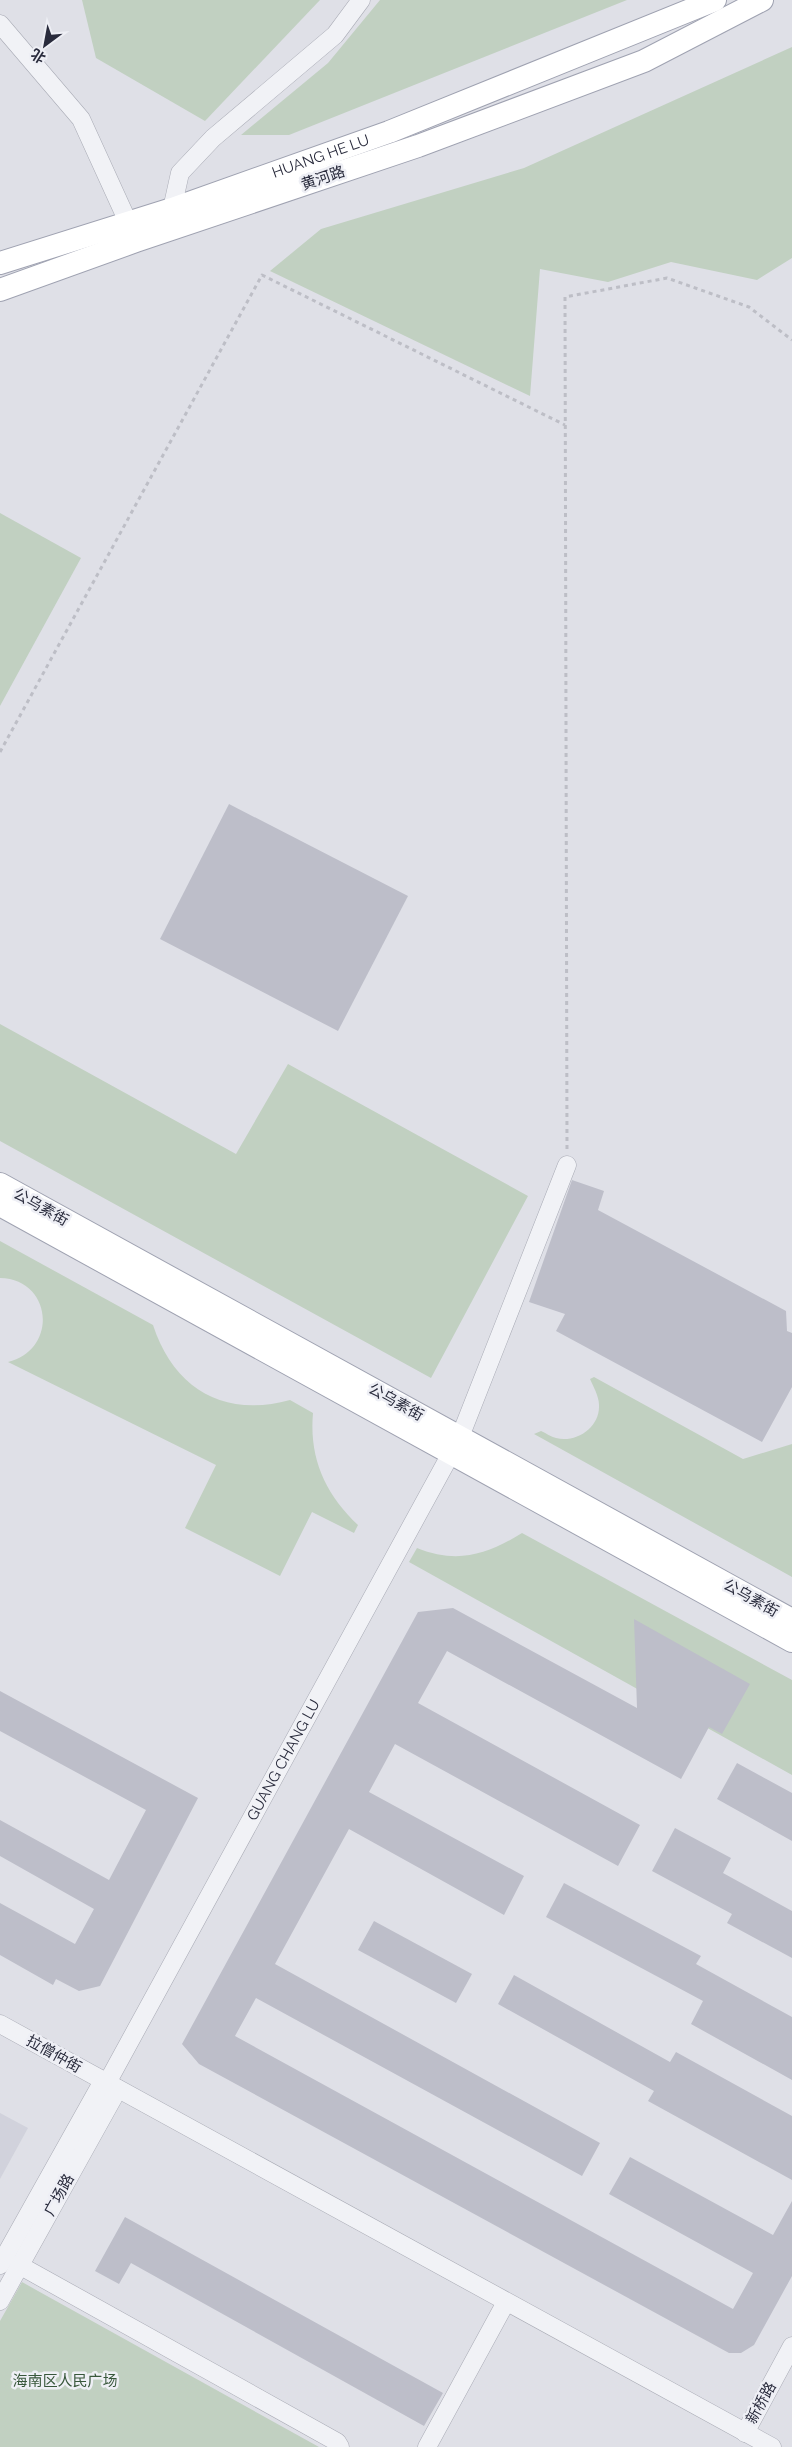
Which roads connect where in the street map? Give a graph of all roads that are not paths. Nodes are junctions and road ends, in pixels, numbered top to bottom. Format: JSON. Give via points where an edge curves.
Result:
{"nodes":[{"id":1,"x":361,"y":0,"type":"edge"},
{"id":2,"x":694,"y":0,"type":"edge"},
{"id":3,"x":715,"y":0,"type":"edge"},
{"id":4,"x":756,"y":0,"type":"edge"},
{"id":5,"x":762,"y":0,"type":"edge"},
{"id":6,"x":0,"y":24,"type":"edge"},
{"id":7,"x":635,"y":34,"type":"junction"},
{"id":8,"x":644,"y":61,"type":"junction"},
{"id":9,"x":175,"y":218,"type":"junction"},
{"id":10,"x":133,"y":232,"type":"junction"},
{"id":11,"x":0,"y":263,"type":"edge"},
{"id":12,"x":0,"y":290,"type":"edge"},
{"id":13,"x":568,"y":1165,"type":"road end"},
{"id":14,"x":0,"y":1184,"type":"edge"},
{"id":15,"x":0,"y":1205,"type":"edge"},
{"id":16,"x":456,"y":1445,"type":"junction"},
{"id":17,"x":792,"y":1620,"type":"edge"},
{"id":18,"x":792,"y":1641,"type":"edge"},
{"id":19,"x":0,"y":2024,"type":"edge"},
{"id":20,"x":110,"y":2085,"type":"junction"},
{"id":21,"x":0,"y":2265,"type":"edge"},
{"id":22,"x":19,"y":2265,"type":"junction"},
{"id":23,"x":0,"y":2301,"type":"edge"},
{"id":24,"x":506,"y":2302,"type":"junction"},
{"id":25,"x":792,"y":2346,"type":"edge"},
{"id":26,"x":757,"y":2441,"type":"edge"},
{"id":27,"x":340,"y":2447,"type":"edge"},
{"id":28,"x":427,"y":2447,"type":"edge"}],
"edges":[{"from":1,"to":9,"type":"street","via":[[335,34],[213,138],[180,172]]},
{"from":2,"to":7,"type":"main road"},
{"from":3,"to":7,"type":"main road"},
{"from":4,"to":8,"type":"main road"},
{"from":5,"to":8,"type":"main road"},
{"from":6,"to":10,"type":"street","via":[[82,119]]},
{"from":7,"to":9,"type":"main road","name":"HUANG HE LU"},
{"from":8,"to":9,"type":"main road","name":"黄河路","via":[[418,146]]},
{"from":9,"to":10,"type":"main road","name":"HUANG HE LU"},
{"from":10,"to":11,"type":"main road","name":"HUANG HE LU"},
{"from":10,"to":12,"type":"main road"},
{"from":13,"to":16,"type":"street","name":"GUANG CHANG LU"},
{"from":14,"to":16,"type":"main road","name":"公乌素街"},
{"from":15,"to":16,"type":"main road","name":"公乌素街"},
{"from":16,"to":17,"type":"main road","name":"公乌素街"},
{"from":16,"to":18,"type":"main road","name":"公乌素街"},
{"from":16,"to":20,"type":"street","name":"GUANG CHANG LU"},
{"from":19,"to":20,"type":"street","name":"拉僧仲街"},
{"from":20,"to":21,"type":"street","name":"广场路"},
{"from":20,"to":22,"type":"street","name":"广场路"},
{"from":20,"to":24,"type":"street","name":"拉僧仲街"},
{"from":22,"to":23,"type":"street","name":"广场路"},
{"from":22,"to":27,"type":"street","via":[[337,2442]]},
{"from":24,"to":26,"type":"street","name":"拉僧仲街"},
{"from":24,"to":28,"type":"street"},
{"from":25,"to":26,"type":"street","name":"新桥路"}]}
